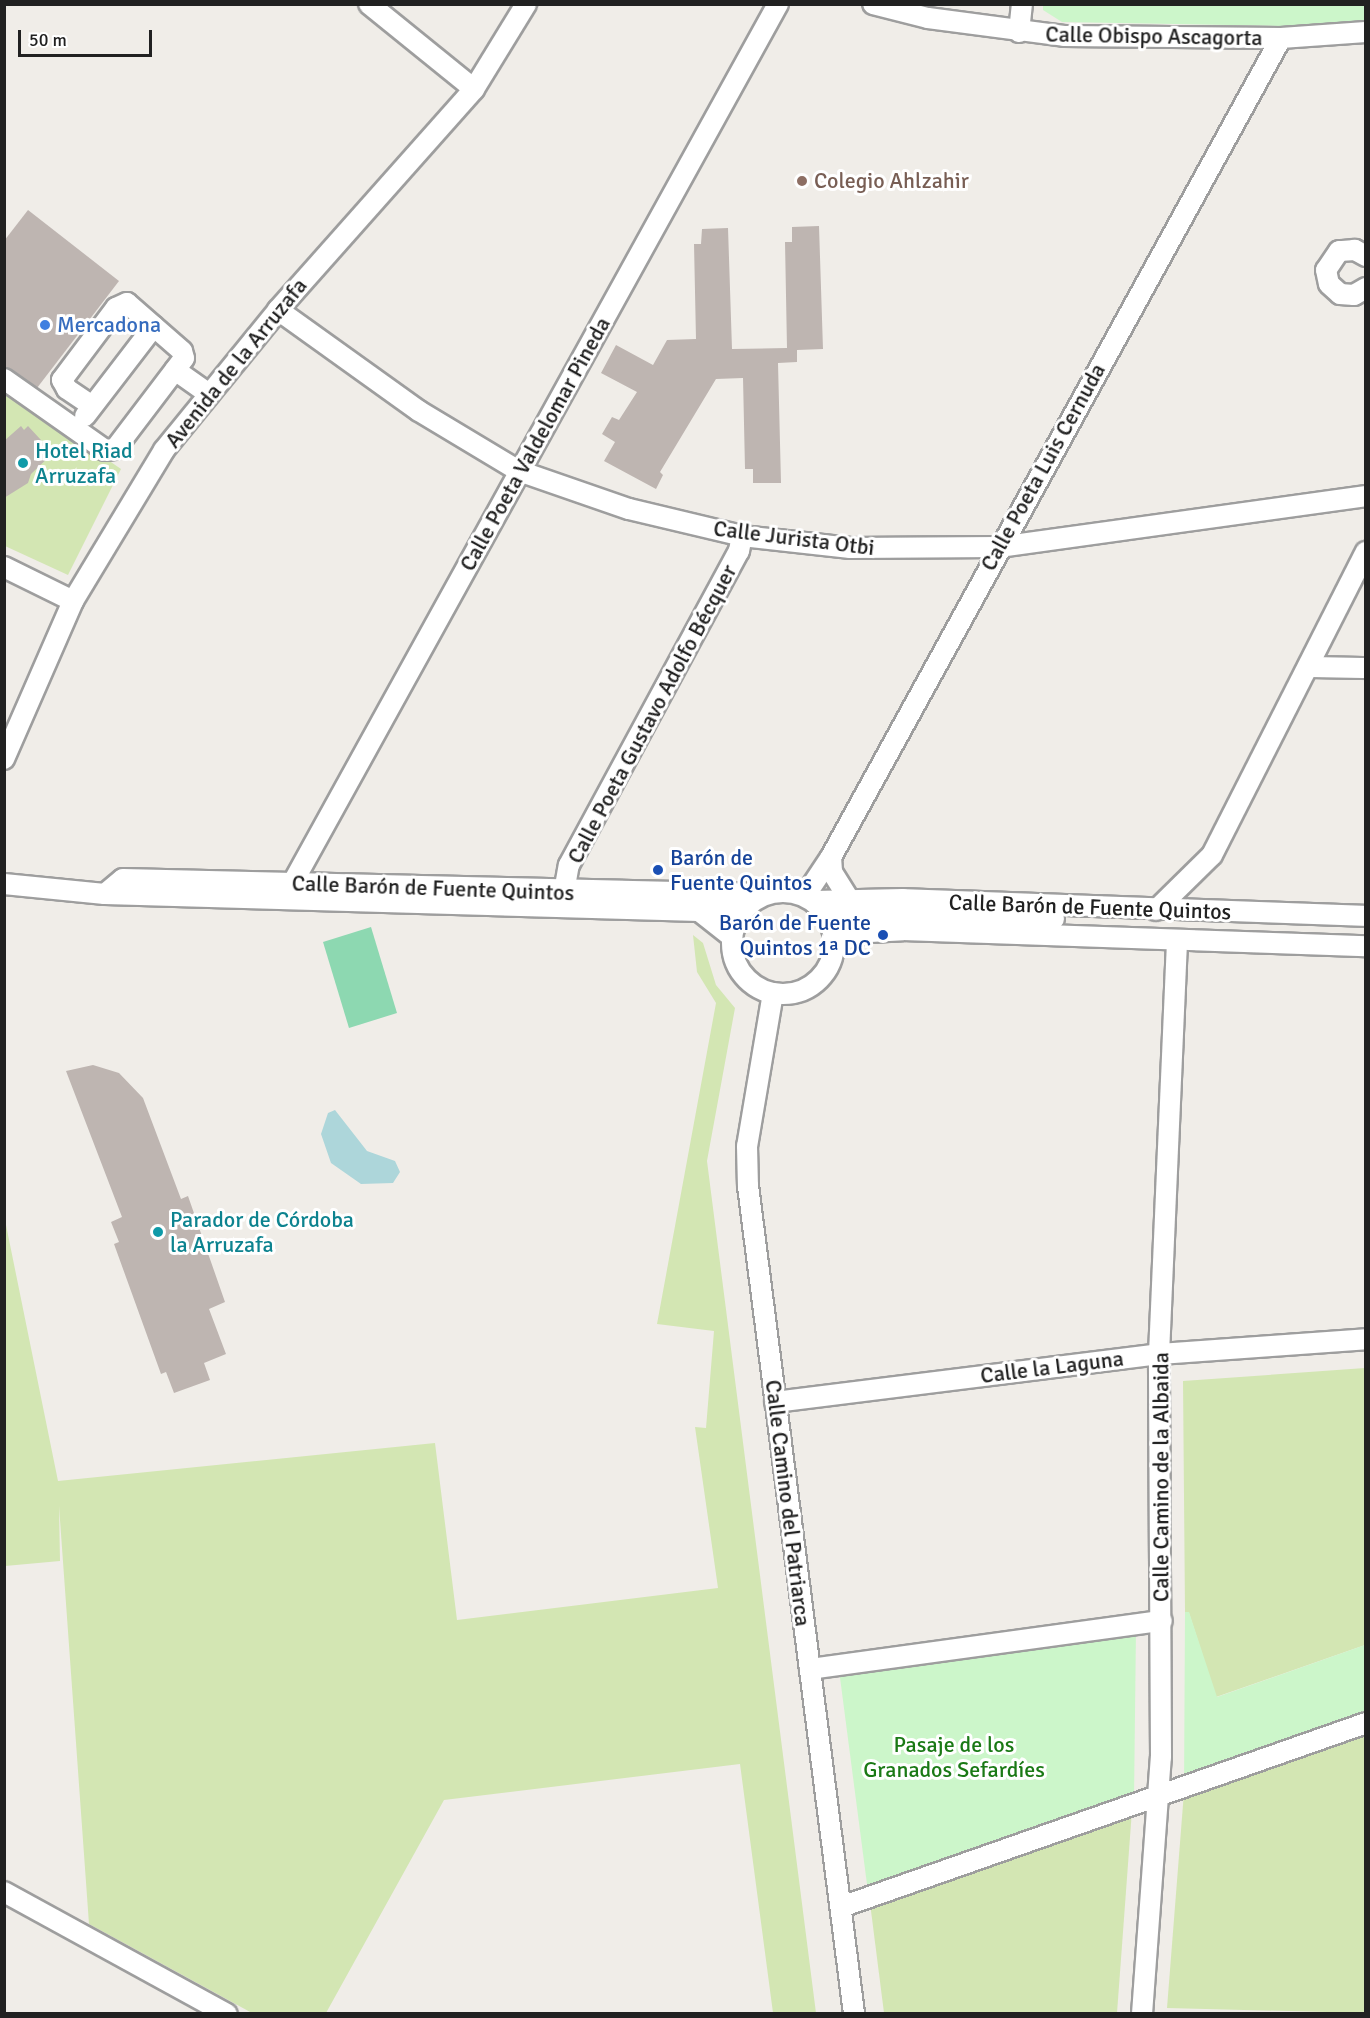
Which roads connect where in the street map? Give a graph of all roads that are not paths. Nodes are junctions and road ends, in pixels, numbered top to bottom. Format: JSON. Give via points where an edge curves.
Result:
{"nodes":[{"id":1,"x":369,"y":4,"type":"edge"},
{"id":2,"x":526,"y":4,"type":"edge"},
{"id":3,"x":778,"y":4,"type":"edge"},
{"id":4,"x":873,"y":4,"type":"edge"},
{"id":5,"x":1022,"y":4,"type":"edge"},
{"id":6,"x":1019,"y":32,"type":"junction"},
{"id":7,"x":1365,"y":32,"type":"edge"},
{"id":8,"x":1281,"y":38,"type":"junction"},
{"id":9,"x":474,"y":89,"type":"junction"},
{"id":10,"x":1365,"y":256,"type":"edge"},
{"id":11,"x":1365,"y":288,"type":"edge"},
{"id":12,"x":278,"y":310,"type":"junction"},
{"id":13,"x":154,"y":326,"type":"junction"},
{"id":14,"x":175,"y":370,"type":"junction"},
{"id":15,"x":4,"y":379,"type":"edge"},
{"id":16,"x":209,"y":394,"type":"junction"},
{"id":17,"x":92,"y":406,"type":"junction"},
{"id":18,"x":76,"y":428,"type":"junction"},
{"id":19,"x":519,"y":471,"type":"junction"},
{"id":20,"x":1365,"y":496,"type":"edge"},
{"id":21,"x":742,"y":536,"type":"junction"},
{"id":22,"x":999,"y":547,"type":"junction"},
{"id":23,"x":1365,"y":552,"type":"edge"},
{"id":24,"x":4,"y":567,"type":"edge"},
{"id":25,"x":73,"y":601,"type":"junction"},
{"id":26,"x":1308,"y":667,"type":"junction"},
{"id":27,"x":1365,"y":668,"type":"edge"},
{"id":28,"x":4,"y":759,"type":"edge"},
{"id":29,"x":831,"y":857,"type":"junction"},
{"id":30,"x":4,"y":884,"type":"edge"},
{"id":31,"x":292,"y":884,"type":"junction"},
{"id":32,"x":564,"y":892,"type":"junction"},
{"id":33,"x":105,"y":894,"type":"junction"},
{"id":34,"x":765,"y":894,"type":"junction"},
{"id":35,"x":848,"y":898,"type":"junction"},
{"id":36,"x":809,"y":899,"type":"junction"},
{"id":37,"x":744,"y":909,"type":"junction"},
{"id":38,"x":1156,"y":910,"type":"junction"},
{"id":39,"x":699,"y":911,"type":"junction"},
{"id":40,"x":1365,"y":916,"type":"edge"},
{"id":41,"x":828,"y":918,"type":"junction"},
{"id":42,"x":1365,"y":928,"type":"edge"},
{"id":43,"x":732,"y":938,"type":"junction"},
{"id":44,"x":1178,"y":940,"type":"junction"},
{"id":45,"x":834,"y":942,"type":"junction"},
{"id":46,"x":1365,"y":946,"type":"edge"},
{"id":47,"x":774,"y":993,"type":"junction"},
{"id":48,"x":1365,"y":1339,"type":"edge"},
{"id":49,"x":1159,"y":1354,"type":"junction"},
{"id":50,"x":775,"y":1402,"type":"junction"},
{"id":51,"x":1162,"y":1621,"type":"junction"},
{"id":52,"x":810,"y":1669,"type":"junction"},
{"id":53,"x":1365,"y":1723,"type":"edge"},
{"id":54,"x":1159,"y":1796,"type":"junction"},
{"id":55,"x":4,"y":1892,"type":"edge"},
{"id":56,"x":841,"y":1907,"type":"junction"},
{"id":57,"x":227,"y":2013,"type":"edge"},
{"id":58,"x":854,"y":2013,"type":"edge"},
{"id":59,"x":1142,"y":2013,"type":"edge"}],
"edges":[{"from":1,"to":9,"type":"street"},
{"from":2,"to":9,"type":"street","name":"Avenida de la Arruzafa"},
{"from":3,"to":19,"type":"street","name":"Calle Poeta Valdelomar Pineda"},
{"from":4,"to":6,"type":"street","name":"Calle Obispo Ascagorta","via":[[928,18]]},
{"from":5,"to":6,"type":"street"},
{"from":6,"to":8,"type":"street","name":"Calle Obispo Ascagorta","via":[[1120,39]]},
{"from":7,"to":8,"type":"street","name":"Calle Obispo Ascagorta"},
{"from":8,"to":22,"type":"street","name":"Calle Poeta Luis Cernuda"},
{"from":9,"to":12,"type":"street","name":"Avenida de la Arruzafa"},
{"from":10,"to":11,"type":"street","via":[[1355,250],[1340,251],[1326,270],[1329,284],[1340,294],[1354,295]]},
{"from":12,"to":16,"type":"street","name":"Avenida de la Arruzafa"},
{"from":12,"to":19,"type":"street","name":"Calle Jurista Otbi","via":[[419,411]]},
{"from":13,"to":14,"type":"street","via":[[182,351],[184,358]]},
{"from":13,"to":17,"type":"street"},
{"from":13,"to":17,"type":"street","via":[[127,303],[116,308],[62,380],[67,389]]},
{"from":14,"to":16,"type":"street"},
{"from":14,"to":18,"type":"street","via":[[115,449],[105,450]]},
{"from":15,"to":18,"type":"street"},
{"from":16,"to":25,"type":"street","name":"Avenida de la Arruzafa","via":[[164,450]]},
{"from":17,"to":18,"type":"street"},
{"from":19,"to":21,"type":"street","name":"Calle Jurista Otbi","via":[[629,509]]},
{"from":19,"to":31,"type":"street","name":"Calle Poeta Valdelomar Pineda"},
{"from":20,"to":22,"type":"street","name":"Calle Jurista Otbi"},
{"from":21,"to":22,"type":"street","name":"Calle Jurista Otbi","via":[[861,548]]},
{"from":21,"to":32,"type":"street","name":"Calle Poeta Gustavo Adolfo Bécquer","via":[[739,551],[569,865]]},
{"from":22,"to":29,"type":"street","name":"Calle Poeta Luis Cernuda"},
{"from":23,"to":26,"type":"street"},
{"from":24,"to":25,"type":"street"},
{"from":25,"to":28,"type":"street","name":"Avenida de la Arruzafa"},
{"from":26,"to":27,"type":"street"},
{"from":26,"to":38,"type":"street","via":[[1212,855]]},
{"from":29,"to":35,"type":"street","via":[[832,872]]},
{"from":29,"to":36,"type":"street","name":"Calle Poeta Luis Cernuda"},
{"from":30,"to":33,"type":"street","name":"Calle Barón de Fuente Quintos"},
{"from":31,"to":32,"type":"street","name":"Calle Barón de Fuente Quintos"},
{"from":31,"to":33,"type":"street","name":"Calle Barón de Fuente Quintos","via":[[123,879]]},
{"from":32,"to":34,"type":"street","name":"Calle Barón de Fuente Quintos"},
{"from":33,"to":39,"type":"street","name":"Calle Barón de Fuente Quintos"},
{"from":34,"to":36,"type":"street","via":[[778,891]]},
{"from":34,"to":37,"type":"street"},
{"from":35,"to":36,"type":"street","name":"Calle Barón de Fuente Quintos"},
{"from":35,"to":38,"type":"street","name":"Calle Barón de Fuente Quintos"},
{"from":36,"to":41,"type":"street"},
{"from":37,"to":39,"type":"street","name":"Calle Barón de Fuente Quintos"},
{"from":37,"to":43,"type":"street"},
{"from":38,"to":40,"type":"street","name":"Calle Barón de Fuente Quintos"},
{"from":39,"to":43,"type":"street"},
{"from":41,"to":42,"type":"street","name":"Calle Barón de Fuente Quintos","via":[[885,914]]},
{"from":41,"to":45,"type":"street"},
{"from":43,"to":47,"type":"street","via":[[740,970],[751,982]]},
{"from":44,"to":45,"type":"street","name":"Calle Barón de Fuente Quintos","via":[[903,930],[870,932]]},
{"from":44,"to":46,"type":"street","name":"Calle Barón de Fuente Quintos"},
{"from":44,"to":49,"type":"street","name":"Calle Camino de la Albaida"},
{"from":45,"to":47,"type":"street","via":[[828,966],[813,985],[798,992]]},
{"from":47,"to":50,"type":"street","name":"Calle Camino del Patriarca","via":[[746,1164]]},
{"from":48,"to":49,"type":"street","name":"Calle la Laguna"},
{"from":49,"to":50,"type":"street","name":"Calle la Laguna"},
{"from":49,"to":51,"type":"street","name":"Calle Camino de la Albaida"},
{"from":50,"to":52,"type":"street","name":"Calle Camino del Patriarca"},
{"from":51,"to":52,"type":"street"},
{"from":51,"to":54,"type":"street","name":"Calle Camino de la Albaida"},
{"from":52,"to":56,"type":"street","name":"Calle Camino del Patriarca"},
{"from":53,"to":54,"type":"street"},
{"from":54,"to":56,"type":"street"},
{"from":54,"to":59,"type":"street","name":"Calle Camino de la Albaida"},
{"from":55,"to":57,"type":"street"},
{"from":56,"to":58,"type":"street","name":"Calle Camino del Patriarca"}]}
